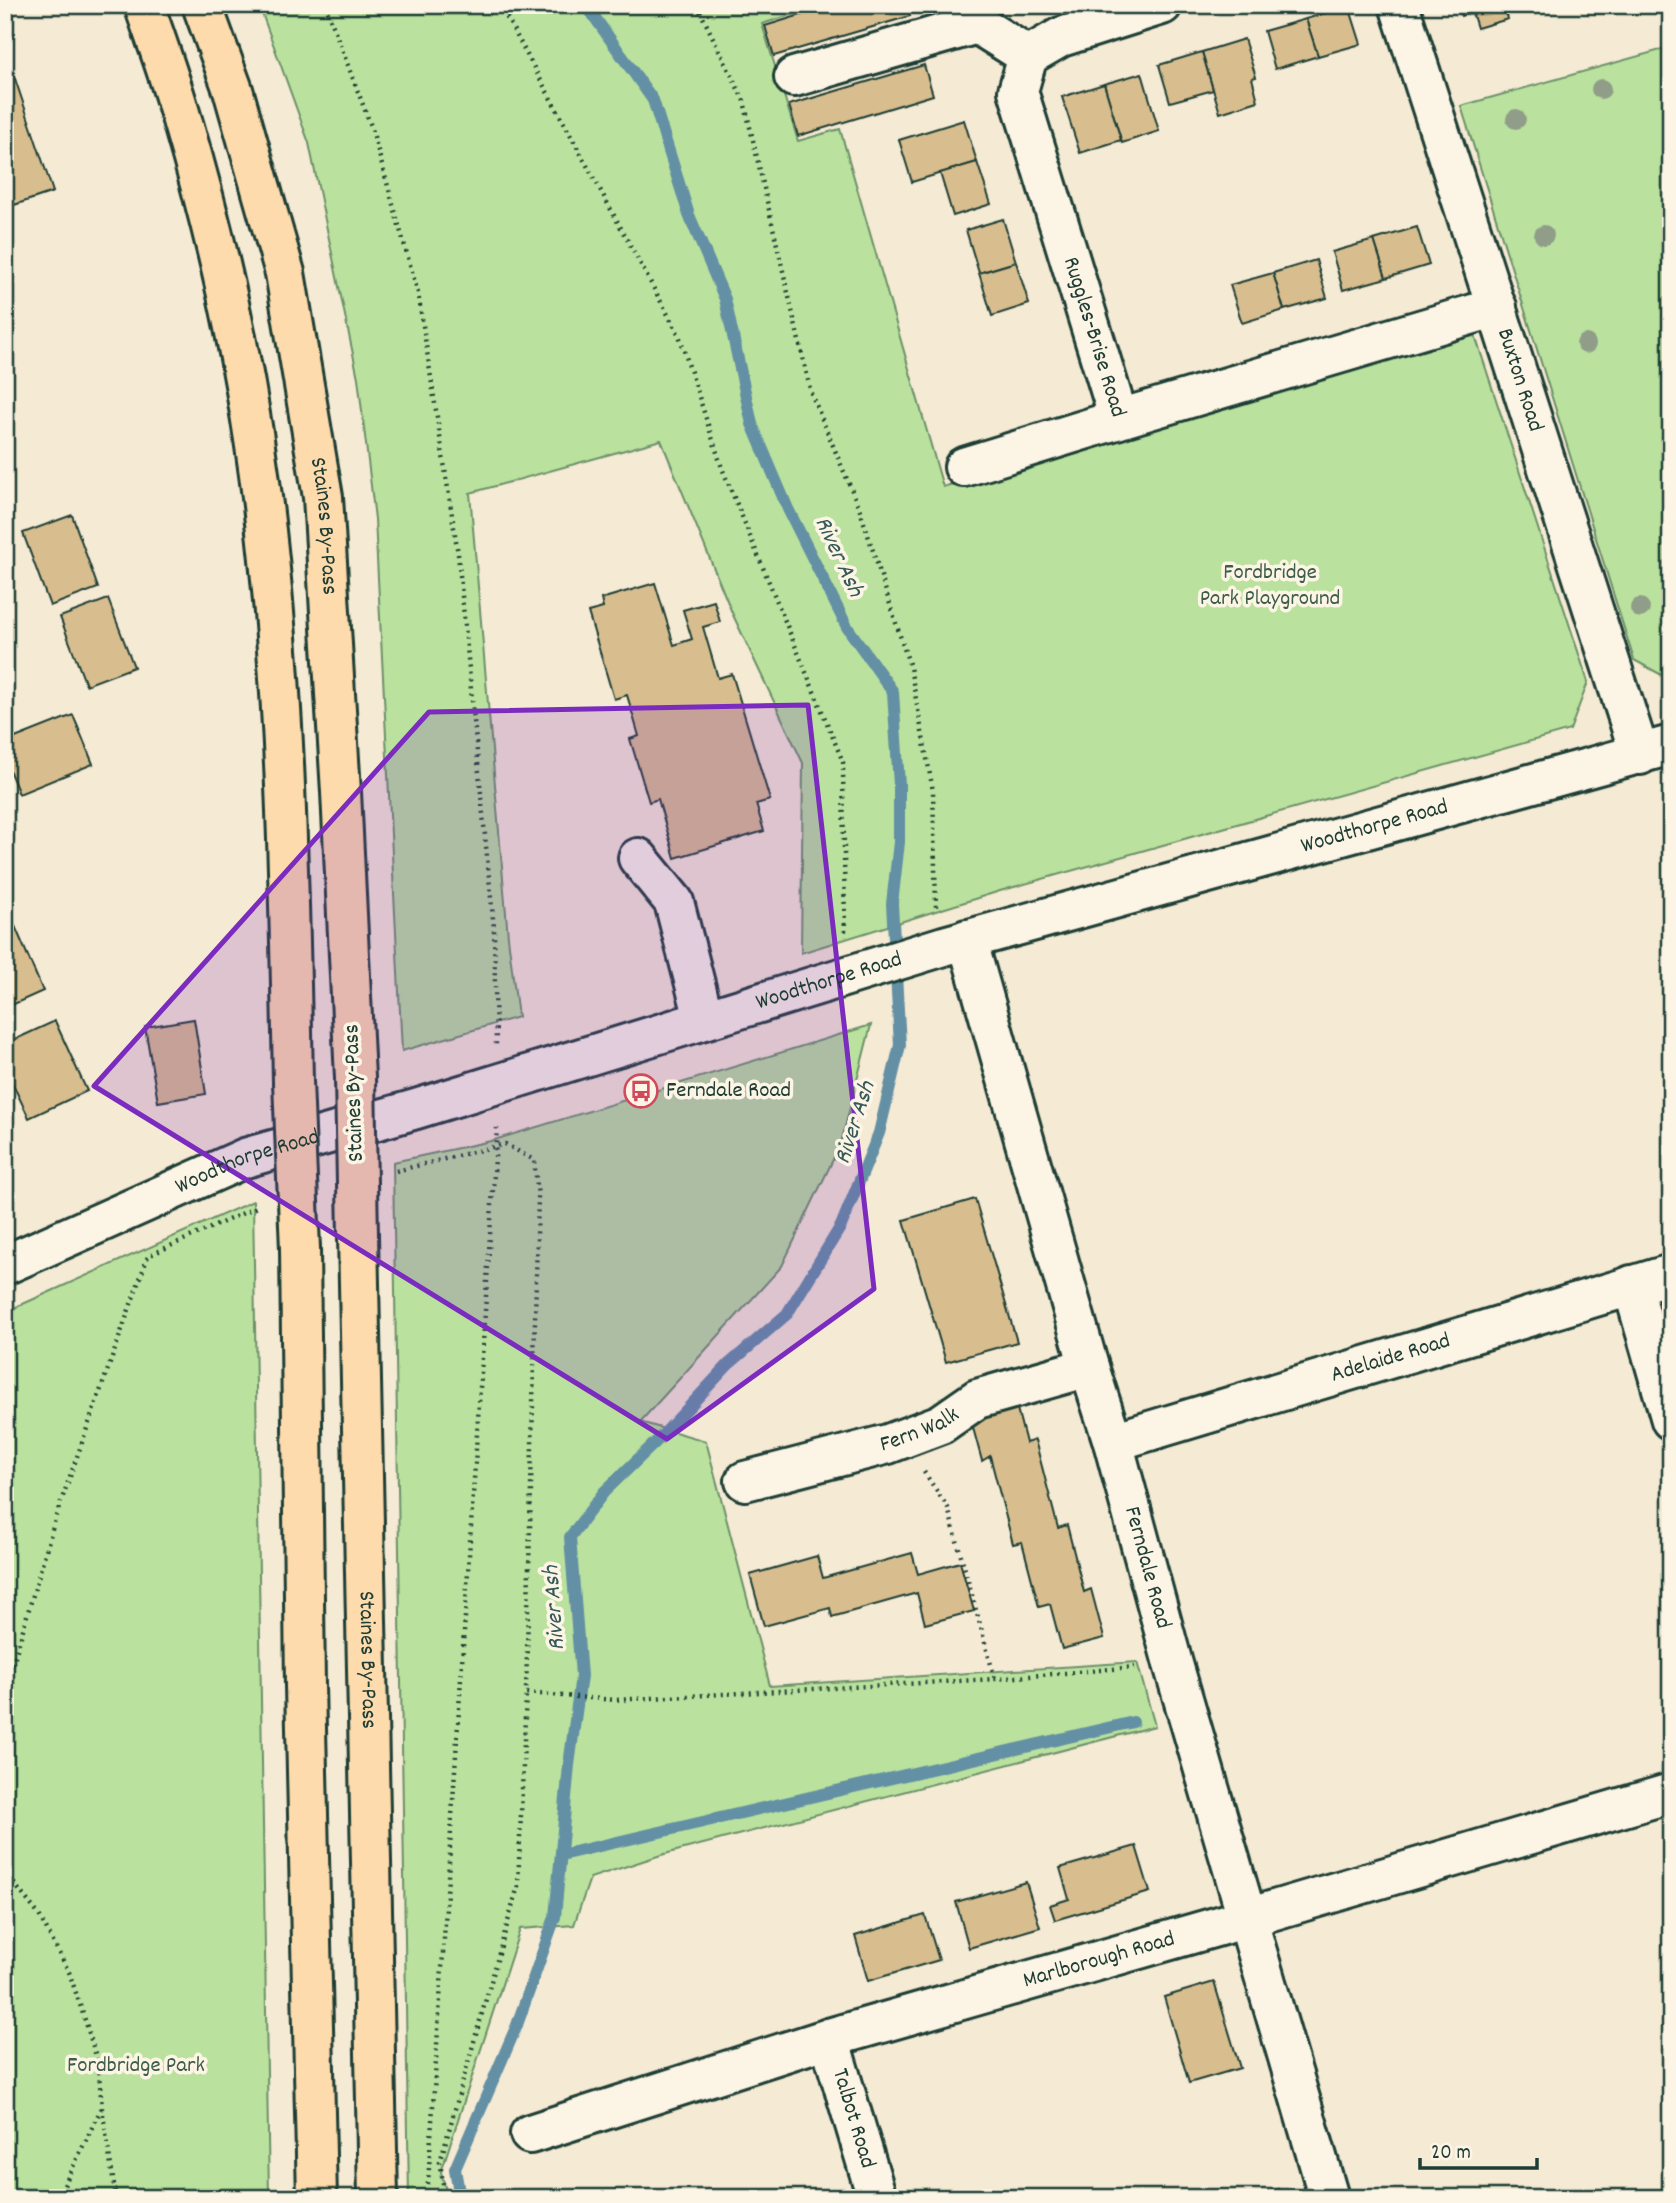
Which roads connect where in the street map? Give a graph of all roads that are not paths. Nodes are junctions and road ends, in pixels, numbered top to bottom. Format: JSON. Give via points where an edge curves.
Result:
{"nodes":[{"id":1,"x":144,"y":5,"type":"edge"},
{"id":2,"x":202,"y":5,"type":"edge"},
{"id":3,"x":1162,"y":5,"type":"edge"},
{"id":4,"x":1399,"y":5,"type":"edge"},
{"id":5,"x":1028,"y":56,"type":"junction"},
{"id":6,"x":794,"y":77,"type":"dead end"},
{"id":7,"x":1497,"y":307,"type":"junction"},
{"id":8,"x":1119,"y":419,"type":"junction"},
{"id":9,"x":964,"y":467,"type":"dead end"},
{"id":10,"x":1655,"y":750,"type":"edge"},
{"id":11,"x":638,"y":858,"type":"dead end"},
{"id":12,"x":943,"y":946,"type":"junction"},
{"id":13,"x":704,"y":1019,"type":"junction"},
{"id":14,"x":6,"y":1264,"type":"edge"},
{"id":15,"x":1671,"y":1274,"type":"edge"},
{"id":16,"x":1632,"y":1285,"type":"junction"},
{"id":17,"x":1088,"y":1367,"type":"junction"},
{"id":18,"x":1671,"y":1420,"type":"edge"},
{"id":19,"x":1113,"y":1442,"type":"junction"},
{"id":20,"x":745,"y":1480,"type":"dead end"},
{"id":21,"x":1671,"y":1793,"type":"edge"},
{"id":22,"x":1247,"y":1918,"type":"junction"},
{"id":23,"x":829,"y":2038,"type":"junction"},
{"id":24,"x":530,"y":2134,"type":"dead end"},
{"id":25,"x":317,"y":2198,"type":"edge"},
{"id":26,"x":378,"y":2198,"type":"edge"},
{"id":27,"x":877,"y":2198,"type":"edge"},
{"id":28,"x":1329,"y":2198,"type":"edge"}],
"edges":[{"from":1,"to":25,"type":"highway","bridge":true,"via":[[182,117],[219,252],[240,355],[260,474],[279,669],[300,1249]]},
{"from":2,"to":26,"type":"highway","name":"Staines By-Pass","bridge":true,"via":[[233,90],[285,273],[323,497],[355,1078]]},
{"from":3,"to":5,"type":"street","via":[[1062,37]]},
{"from":4,"to":7,"type":"street","name":"Buxton Road"},
{"from":5,"to":6,"type":"street","via":[[977,24]]},
{"from":5,"to":8,"type":"street","name":"Ruggles-Brise Road","via":[[1018,91]]},
{"from":7,"to":8,"type":"street","name":"Ruggles-Brise Road"},
{"from":7,"to":10,"type":"street","name":"Buxton Road"},
{"from":8,"to":9,"type":"street"},
{"from":10,"to":12,"type":"street","name":"Woodthorpe Road"},
{"from":11,"to":13,"type":"street","via":[[674,902]]},
{"from":12,"to":13,"type":"street","name":"Woodthorpe Road"},
{"from":12,"to":17,"type":"street","name":"Ferndale Road"},
{"from":13,"to":14,"type":"street","name":"Woodthorpe Road","via":[[245,1158]]},
{"from":15,"to":16,"type":"street","name":"Adelaide Road"},
{"from":16,"to":18,"type":"street"},
{"from":16,"to":19,"type":"street","name":"Adelaide Road"},
{"from":17,"to":19,"type":"street","name":"Ferndale Road"},
{"from":17,"to":20,"type":"street","name":"Fern Walk","via":[[977,1399],[941,1424],[888,1444]]},
{"from":19,"to":22,"type":"street","name":"Ferndale Road"},
{"from":21,"to":22,"type":"street","name":"Marlborough Road"},
{"from":22,"to":23,"type":"street","name":"Marlborough Road"},
{"from":22,"to":28,"type":"street","name":"Ferndale Road"},
{"from":23,"to":24,"type":"street","name":"Marlborough Road"},
{"from":23,"to":27,"type":"street","name":"Talbot Road"}]}
